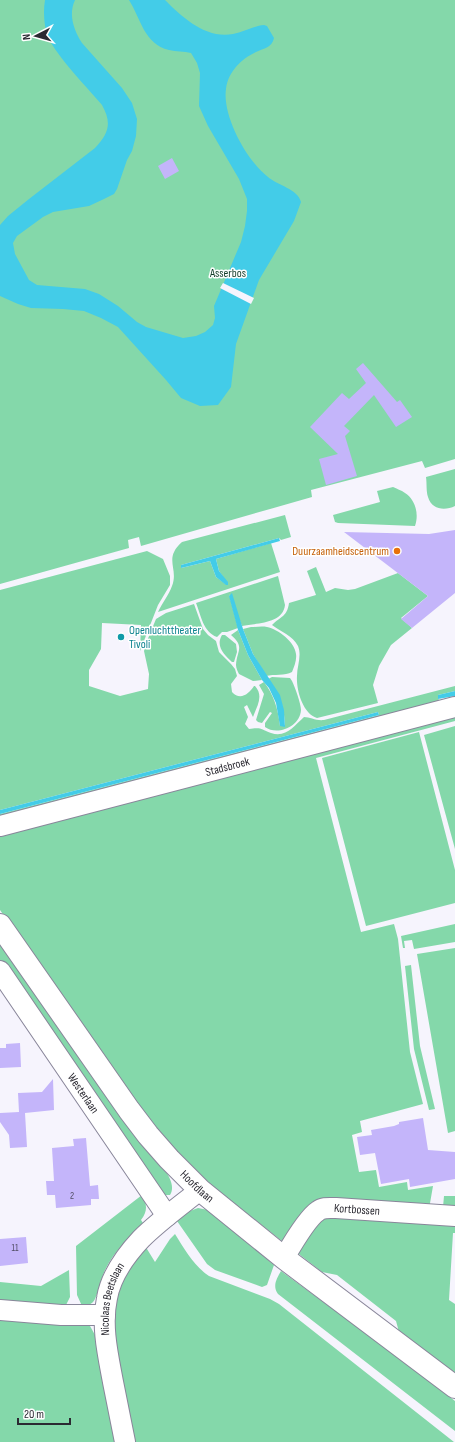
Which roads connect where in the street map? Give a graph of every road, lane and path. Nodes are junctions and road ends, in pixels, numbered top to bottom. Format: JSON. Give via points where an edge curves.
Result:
{"nodes":[{"id":1,"x":455,"y":707,"type":"edge"},
{"id":2,"x":0,"y":826,"type":"edge"},
{"id":3,"x":0,"y":925,"type":"edge"},
{"id":4,"x":0,"y":971,"type":"edge"},
{"id":5,"x":200,"y":1190,"type":"junction"},
{"id":6,"x":167,"y":1216,"type":"junction"},
{"id":7,"x":455,"y":1216,"type":"edge"},
{"id":8,"x":284,"y":1258,"type":"junction"},
{"id":9,"x":0,"y":1310,"type":"edge"},
{"id":10,"x":105,"y":1315,"type":"junction"},
{"id":11,"x":455,"y":1387,"type":"edge"},
{"id":12,"x":125,"y":1442,"type":"edge"}],
"edges":[{"from":1,"to":2,"type":"street","name":"Stadsbroek"},
{"from":3,"to":5,"type":"street","name":"Hoofdlaan","via":[[129,1110],[164,1153]]},
{"from":4,"to":6,"type":"street","name":"Westerlaan"},
{"from":5,"to":6,"type":"street","name":"Nicolaas Beetslaan"},
{"from":5,"to":8,"type":"street","name":"Hoofdlaan"},
{"from":6,"to":10,"type":"street","name":"Nicolaas Beetslaan","via":[[142,1238],[124,1259],[112,1282]]},
{"from":7,"to":8,"type":"street","name":"Kortbossen","via":[[324,1208],[316,1212]]},
{"from":8,"to":11,"type":"street","name":"Hoofdlaan"},
{"from":9,"to":10,"type":"street","via":[[61,1315]]},
{"from":10,"to":12,"type":"street","name":"Nicolaas Beetslaan","via":[[107,1348]]}]}
